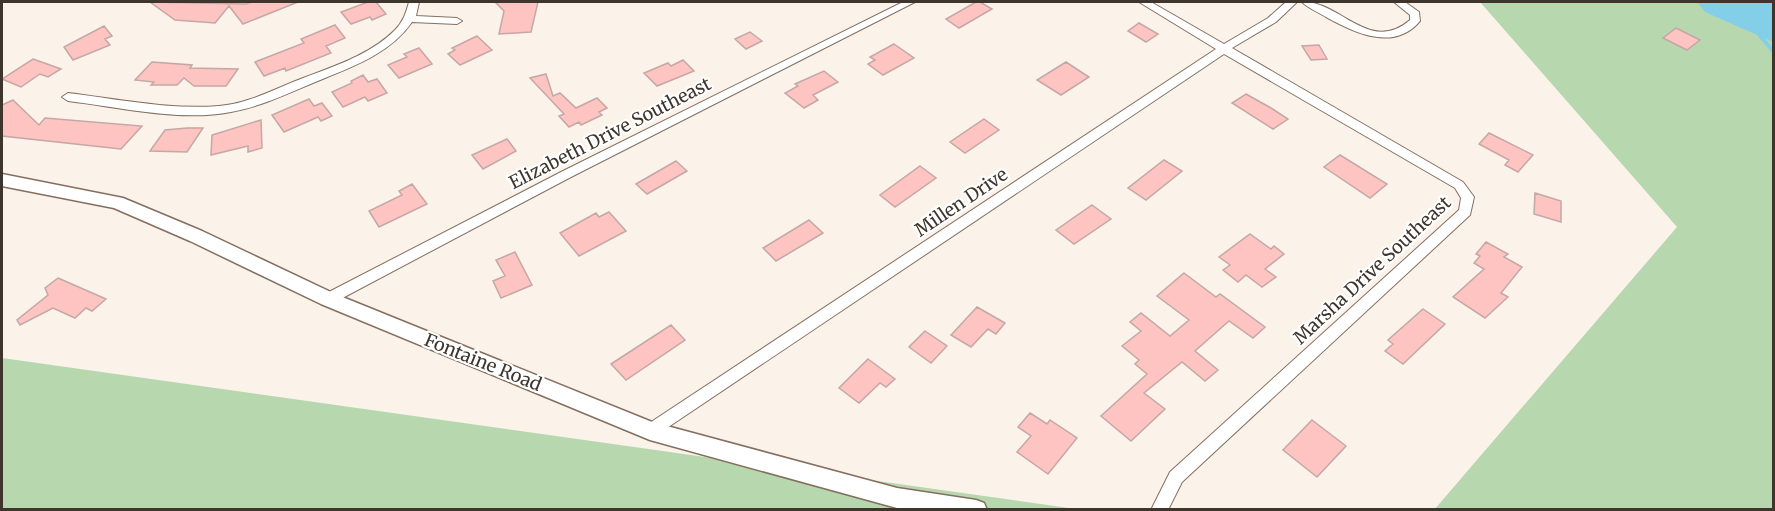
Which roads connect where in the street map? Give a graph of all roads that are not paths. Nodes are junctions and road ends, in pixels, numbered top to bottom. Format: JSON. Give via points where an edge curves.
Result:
{"nodes":[{"id":1,"x":414,"y":2,"type":"edge"},
{"id":2,"x":910,"y":2,"type":"edge"},
{"id":3,"x":1144,"y":2,"type":"edge"},
{"id":4,"x":1292,"y":2,"type":"edge"},
{"id":5,"x":1307,"y":2,"type":"edge"},
{"id":6,"x":1399,"y":2,"type":"edge"},
{"id":7,"x":409,"y":19,"type":"junction"},
{"id":8,"x":457,"y":21,"type":"dead end"},
{"id":9,"x":1225,"y":48,"type":"junction"},
{"id":10,"x":68,"y":97,"type":"dead end"},
{"id":11,"x":2,"y":180,"type":"edge"},
{"id":12,"x":328,"y":299,"type":"junction"},
{"id":13,"x":650,"y":431,"type":"junction"},
{"id":14,"x":976,"y":510,"type":"edge"},
{"id":15,"x":1159,"y":510,"type":"edge"}],
"edges":[{"from":1,"to":7,"type":"street"},
{"from":2,"to":12,"type":"street","name":"Elizabeth Drive Southeast"},
{"from":3,"to":9,"type":"street","name":"Marsha Drive Southeast"},
{"from":4,"to":9,"type":"street","name":"Millen Drive","via":[[1272,20]]},
{"from":5,"to":6,"type":"street","via":[[1376,36],[1389,37],[1401,34],[1415,21],[1415,14]]},
{"from":7,"to":8,"type":"street"},
{"from":7,"to":10,"type":"street","via":[[385,44],[361,59],[243,106],[203,111]]},
{"from":9,"to":13,"type":"street","name":"Millen Drive"},
{"from":9,"to":15,"type":"street","name":"Marsha Drive Southeast","via":[[1459,185],[1468,197],[1465,212],[1176,477]]},
{"from":11,"to":12,"type":"main road","name":"Fontaine Road","via":[[117,202]]},
{"from":12,"to":13,"type":"main road","name":"Fontaine Road"},
{"from":13,"to":14,"type":"main road","name":"Fontaine Road","via":[[897,498]]}]}
